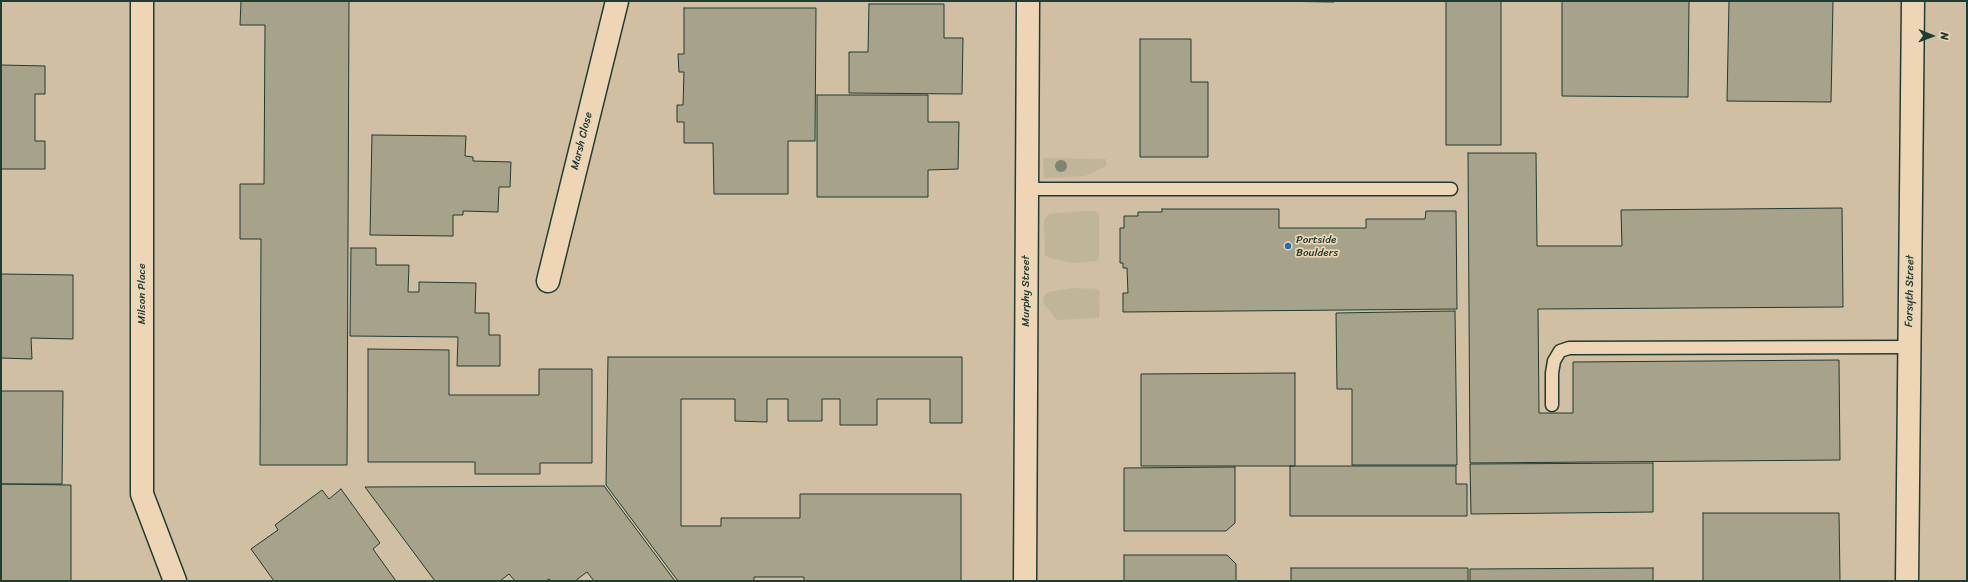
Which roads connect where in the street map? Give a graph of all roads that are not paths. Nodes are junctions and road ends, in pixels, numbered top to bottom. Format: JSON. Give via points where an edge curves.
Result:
{"nodes":[{"id":1,"x":142,"y":1,"type":"edge"},
{"id":2,"x":617,"y":1,"type":"edge"},
{"id":3,"x":1028,"y":1,"type":"edge"},
{"id":4,"x":1912,"y":1,"type":"edge"},
{"id":5,"x":1026,"y":189,"type":"junction"},
{"id":6,"x":1451,"y":189,"type":"dead end"},
{"id":7,"x":548,"y":281,"type":"dead end"},
{"id":8,"x":1909,"y":347,"type":"junction"},
{"id":9,"x":1552,"y":405,"type":"dead end"},
{"id":10,"x":175,"y":581,"type":"edge"},
{"id":11,"x":1025,"y":581,"type":"edge"},
{"id":12,"x":1907,"y":581,"type":"edge"}],
"edges":[{"from":1,"to":10,"type":"street","name":"Milson Place","via":[[142,494]]},
{"from":2,"to":7,"type":"street","name":"Marsh Close"},
{"from":3,"to":5,"type":"street","name":"Murphy Street"},
{"from":4,"to":8,"type":"street","name":"Forsyth Street"},
{"from":5,"to":6,"type":"lane"},
{"from":5,"to":11,"type":"street","name":"Murphy Street"},
{"from":8,"to":9,"type":"lane","via":[[1569,348],[1560,351],[1554,361]]},
{"from":8,"to":12,"type":"street","name":"Forsyth Street"}]}
